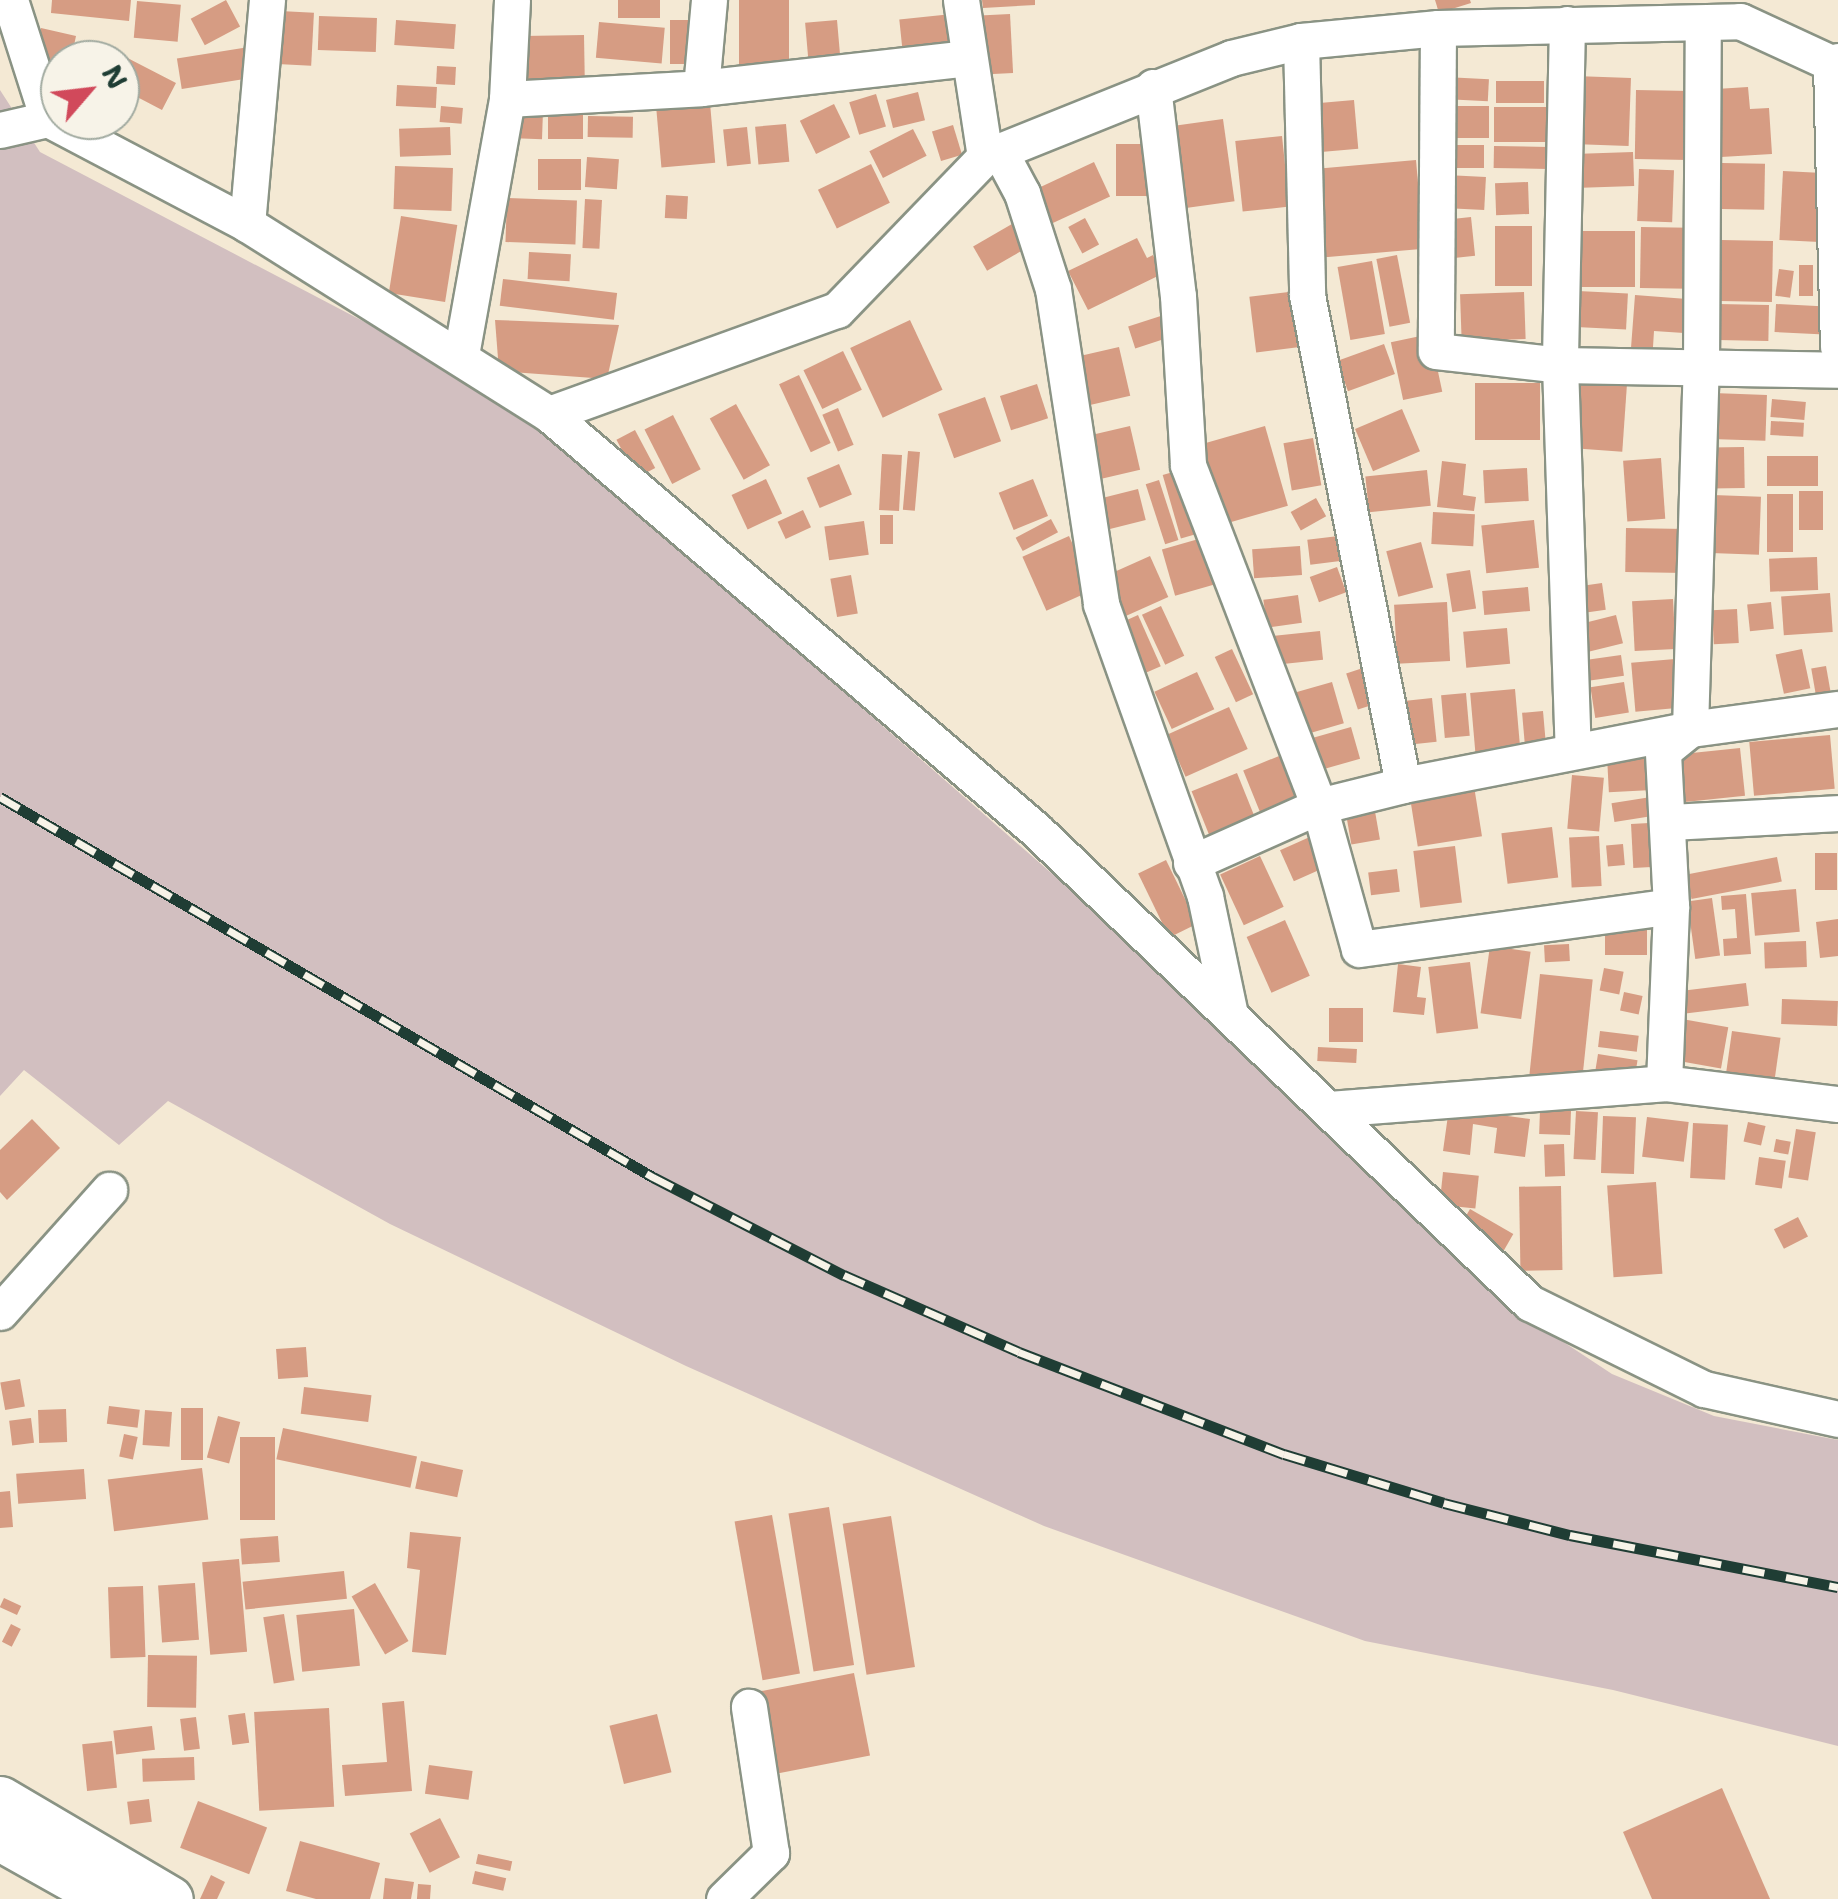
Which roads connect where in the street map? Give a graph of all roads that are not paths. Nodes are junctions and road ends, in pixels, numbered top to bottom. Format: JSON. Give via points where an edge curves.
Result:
{"nodes":[{"id":1,"x":10,"y":0,"type":"edge"},
{"id":2,"x":267,"y":0,"type":"edge"},
{"id":3,"x":512,"y":0,"type":"edge"},
{"id":4,"x":708,"y":0,"type":"edge"},
{"id":5,"x":961,"y":0,"type":"edge"},
{"id":6,"x":1737,"y":10,"type":"edge"},
{"id":7,"x":1542,"y":16,"type":"edge"},
{"id":8,"x":1703,"y":24,"type":"junction"},
{"id":9,"x":1438,"y":28,"type":"junction"},
{"id":10,"x":1301,"y":41,"type":"junction"},
{"id":11,"x":968,"y":58,"type":"junction"},
{"id":12,"x":1834,"y":62,"type":"edge"},
{"id":13,"x":1153,"y":87,"type":"junction"},
{"id":14,"x":701,"y":88,"type":"junction"},
{"id":15,"x":40,"y":94,"type":"edge"},
{"id":16,"x":507,"y":99,"type":"junction"},
{"id":17,"x":40,"y":121,"type":"edge"},
{"id":18,"x":0,"y":130,"type":"edge"},
{"id":19,"x":88,"y":140,"type":"edge"},
{"id":20,"x":992,"y":154,"type":"junction"},
{"id":21,"x":247,"y":224,"type":"junction"},
{"id":22,"x":1838,"y":346,"type":"edge"},
{"id":23,"x":461,"y":356,"type":"junction"},
{"id":24,"x":1560,"y":365,"type":"junction"},
{"id":25,"x":1701,"y":367,"type":"junction"},
{"id":26,"x":1838,"y":370,"type":"edge"},
{"id":27,"x":548,"y":414,"type":"junction"},
{"id":28,"x":1838,"y":708,"type":"edge"},
{"id":29,"x":1690,"y":729,"type":"junction"},
{"id":30,"x":1573,"y":751,"type":"junction"},
{"id":31,"x":1403,"y":785,"type":"junction"},
{"id":32,"x":1319,"y":806,"type":"junction"},
{"id":33,"x":1838,"y":813,"type":"edge"},
{"id":34,"x":1669,"y":822,"type":"junction"},
{"id":35,"x":1191,"y":864,"type":"junction"},
{"id":36,"x":1671,"y":906,"type":"junction"},
{"id":37,"x":1230,"y":1015,"type":"junction"},
{"id":38,"x":1664,"y":1083,"type":"junction"},
{"id":39,"x":1838,"y":1104,"type":"edge"},
{"id":40,"x":1330,"y":1109,"type":"junction"},
{"id":41,"x":109,"y":1190,"type":"dead end"},
{"id":42,"x":0,"y":1312,"type":"edge"},
{"id":43,"x":1838,"y":1419,"type":"edge"},
{"id":44,"x":748,"y":1707,"type":"dead end"},
{"id":45,"x":0,"y":1799,"type":"edge"},
{"id":46,"x":0,"y":1838,"type":"edge"},
{"id":47,"x":105,"y":1898,"type":"edge"},
{"id":48,"x":170,"y":1899,"type":"edge"},
{"id":49,"x":724,"y":1899,"type":"edge"}],
"edges":[{"from":1,"to":15,"type":"street"},
{"from":2,"to":21,"type":"street"},
{"from":3,"to":16,"type":"street"},
{"from":4,"to":14,"type":"street"},
{"from":5,"to":11,"type":"street"},
{"from":6,"to":8,"type":"street"},
{"from":6,"to":12,"type":"street"},
{"from":7,"to":8,"type":"street"},
{"from":7,"to":9,"type":"street"},
{"from":7,"to":24,"type":"street"},
{"from":8,"to":25,"type":"street"},
{"from":9,"to":10,"type":"street"},
{"from":9,"to":24,"type":"street","via":[[1436,352]]},
{"from":10,"to":13,"type":"street"},
{"from":10,"to":31,"type":"street","via":[[1307,296]]},
{"from":11,"to":14,"type":"street"},
{"from":11,"to":20,"type":"street"},
{"from":12,"to":22,"type":"street"},
{"from":13,"to":20,"type":"street"},
{"from":13,"to":32,"type":"street","via":[[1178,296],[1188,465]]},
{"from":14,"to":16,"type":"street"},
{"from":16,"to":23,"type":"street"},
{"from":17,"to":18,"type":"street"},
{"from":19,"to":21,"type":"street"},
{"from":20,"to":27,"type":"street","via":[[837,310]]},
{"from":20,"to":35,"type":"street","via":[[1022,193],[1053,289],[1101,604]]},
{"from":21,"to":23,"type":"street"},
{"from":23,"to":27,"type":"street"},
{"from":24,"to":25,"type":"street"},
{"from":24,"to":30,"type":"street"},
{"from":25,"to":26,"type":"street"},
{"from":25,"to":29,"type":"street"},
{"from":27,"to":37,"type":"street","via":[[1036,830]]},
{"from":28,"to":29,"type":"street"},
{"from":29,"to":30,"type":"street"},
{"from":29,"to":34,"type":"street","via":[[1662,752]]},
{"from":30,"to":31,"type":"street"},
{"from":31,"to":32,"type":"street"},
{"from":32,"to":35,"type":"street"},
{"from":32,"to":36,"type":"street","via":[[1359,949]]},
{"from":33,"to":34,"type":"street"},
{"from":34,"to":36,"type":"street"},
{"from":35,"to":37,"type":"street","via":[[1205,896]]},
{"from":36,"to":38,"type":"street"},
{"from":37,"to":40,"type":"street"},
{"from":38,"to":39,"type":"street"},
{"from":38,"to":40,"type":"street"},
{"from":40,"to":43,"type":"street","via":[[1530,1303],[1704,1389]]},
{"from":41,"to":42,"type":"street"},
{"from":44,"to":49,"type":"street","via":[[771,1853]]},
{"from":45,"to":48,"type":"main road"},
{"from":46,"to":47,"type":"main road"}]}
